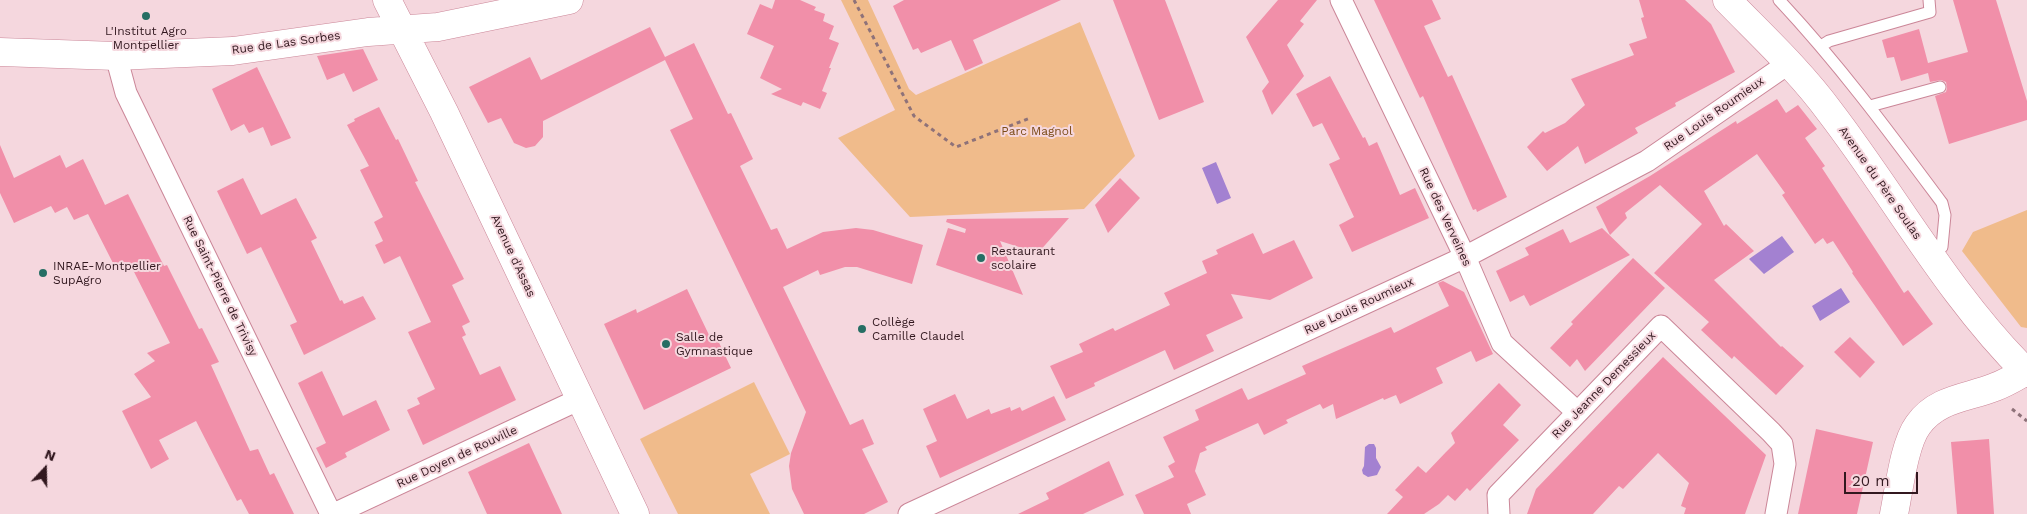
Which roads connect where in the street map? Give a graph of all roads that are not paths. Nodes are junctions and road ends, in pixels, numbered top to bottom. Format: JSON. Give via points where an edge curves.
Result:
{"nodes":[{"id":1,"x":387,"y":0,"type":"edge"},
{"id":2,"x":569,"y":0,"type":"edge"},
{"id":3,"x":1341,"y":0,"type":"edge"},
{"id":4,"x":1727,"y":0,"type":"edge"},
{"id":5,"x":1779,"y":0,"type":"edge"},
{"id":6,"x":1929,"y":0,"type":"edge"},
{"id":7,"x":401,"y":29,"type":"junction"},
{"id":8,"x":1821,"y":46,"type":"junction"},
{"id":9,"x":0,"y":52,"type":"edge"},
{"id":10,"x":116,"y":56,"type":"junction"},
{"id":11,"x":1788,"y":62,"type":"junction"},
{"id":12,"x":1940,"y":87,"type":"dead end"},
{"id":13,"x":1870,"y":106,"type":"junction"},
{"id":14,"x":1931,"y":256,"type":"junction"},
{"id":15,"x":1465,"y":257,"type":"junction"},
{"id":16,"x":2027,"y":371,"type":"edge"},
{"id":17,"x":580,"y":399,"type":"junction"},
{"id":18,"x":1577,"y":412,"type":"junction"},
{"id":19,"x":332,"y":514,"type":"edge"},
{"id":20,"x":635,"y":514,"type":"edge"},
{"id":21,"x":909,"y":514,"type":"edge"},
{"id":22,"x":1499,"y":514,"type":"edge"},
{"id":23,"x":1776,"y":514,"type":"edge"},
{"id":24,"x":1894,"y":514,"type":"edge"}],
"edges":[{"from":1,"to":7,"type":"street","name":"Avenue d'Assas"},
{"from":2,"to":7,"type":"street","name":"Rue de Las Sorbes","via":[[438,27]]},
{"from":3,"to":15,"type":"street","name":"Rue des Verveines"},
{"from":4,"to":11,"type":"street","name":"Avenue du Père Soulas"},
{"from":5,"to":8,"type":"lane"},
{"from":6,"to":8,"type":"lane","via":[[1930,12]]},
{"from":7,"to":10,"type":"street","name":"Rue de Las Sorbes","via":[[233,51]]},
{"from":7,"to":17,"type":"street","name":"Avenue d'Assas"},
{"from":8,"to":13,"type":"lane"},
{"from":9,"to":10,"type":"street","name":"Rue de Las Sorbes"},
{"from":10,"to":19,"type":"street","name":"Rue Saint-Pierre de Trivisy","via":[[126,93]]},
{"from":11,"to":14,"type":"street","name":"Avenue du Père Soulas","via":[[1830,111]]},
{"from":11,"to":15,"type":"street","name":"Rue Louis Roumieux","via":[[1647,161]]},
{"from":12,"to":13,"type":"lane"},
{"from":13,"to":14,"type":"lane","via":[[1942,203],[1945,215],[1942,247]]},
{"from":14,"to":16,"type":"street","name":"Avenue du Père Soulas","via":[[1998,342]]},
{"from":15,"to":18,"type":"street","name":"Rue des Verveines","via":[[1502,343]]},
{"from":15,"to":21,"type":"street","name":"Rue Louis Roumieux"},
{"from":16,"to":24,"type":"street","via":[[1994,388],[1965,395],[1931,410],[1917,426],[1908,446]]},
{"from":17,"to":19,"type":"street","name":"Rue Doyen de Rouville"},
{"from":17,"to":20,"type":"street","name":"Avenue d'Assas"},
{"from":18,"to":22,"type":"street","name":"Rue Jeanne Demessieux","via":[[1498,495]]},
{"from":18,"to":23,"type":"street","name":"Rue Jeanne Demessieux","via":[[1661,326],[1782,444],[1785,464]]}]}
